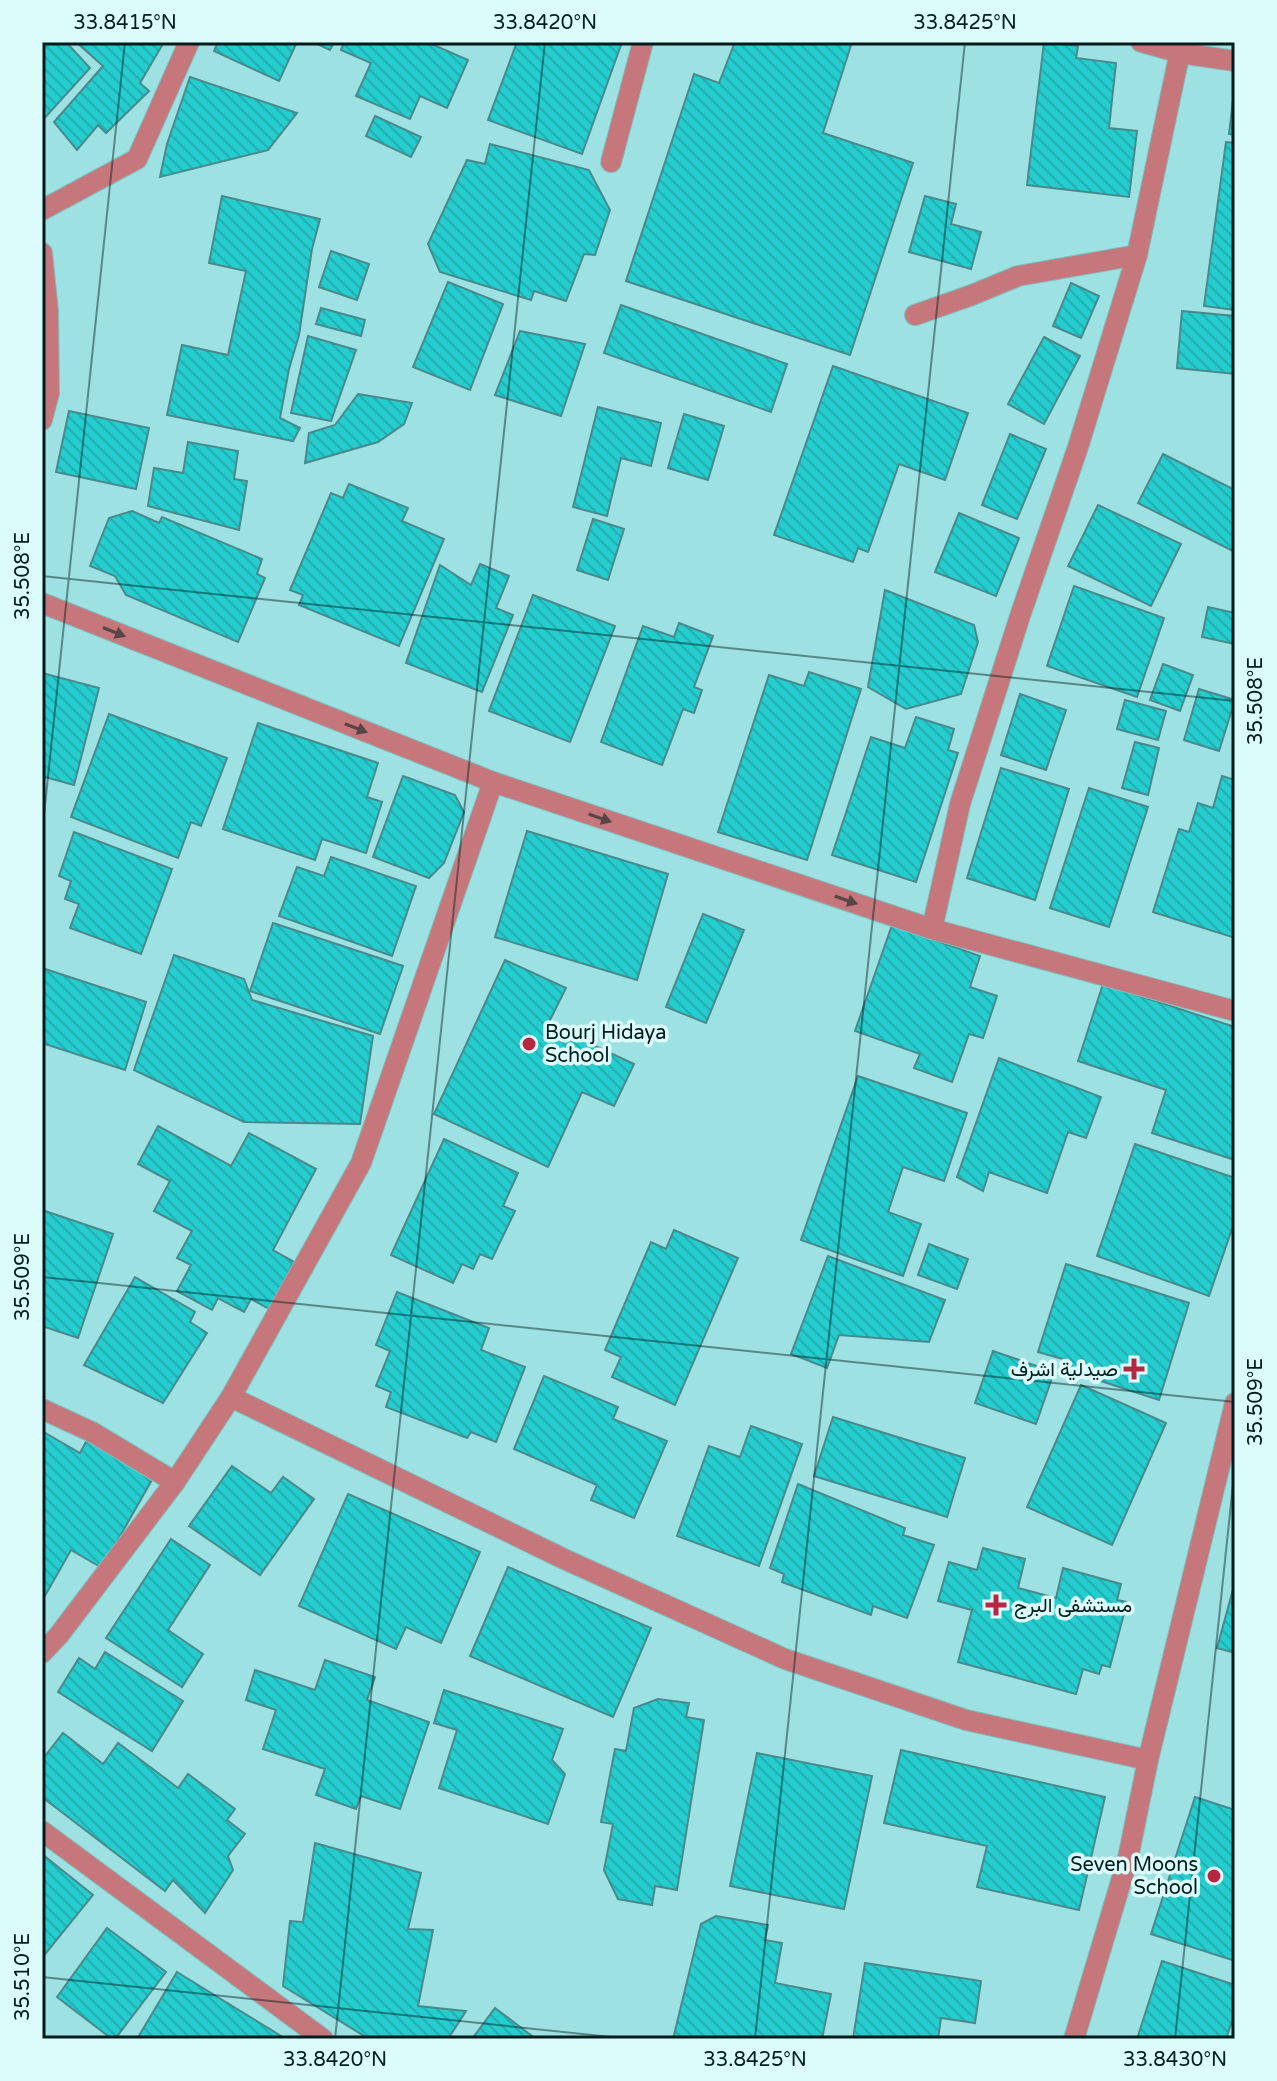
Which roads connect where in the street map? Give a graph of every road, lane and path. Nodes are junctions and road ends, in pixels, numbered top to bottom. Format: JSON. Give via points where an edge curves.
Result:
{"nodes":[{"id":1,"x":189,"y":42,"type":"edge"},
{"id":2,"x":643,"y":42,"type":"edge"},
{"id":3,"x":1141,"y":42,"type":"edge"},
{"id":4,"x":1181,"y":47,"type":"edge"},
{"id":5,"x":1235,"y":61,"type":"edge"},
{"id":6,"x":611,"y":162,"type":"dead end"},
{"id":7,"x":42,"y":210,"type":"edge"},
{"id":8,"x":42,"y":253,"type":"edge"},
{"id":9,"x":1137,"y":255,"type":"junction"},
{"id":10,"x":915,"y":315,"type":"dead end"},
{"id":11,"x":42,"y":420,"type":"edge"},
{"id":12,"x":42,"y":603,"type":"edge"},
{"id":13,"x":493,"y":782,"type":"junction"},
{"id":14,"x":932,"y":929,"type":"junction"},
{"id":15,"x":1235,"y":1011,"type":"edge"},
{"id":16,"x":231,"y":1397,"type":"junction"},
{"id":17,"x":1235,"y":1403,"type":"edge"},
{"id":18,"x":42,"y":1409,"type":"edge"},
{"id":19,"x":175,"y":1482,"type":"junction"},
{"id":20,"x":42,"y":1653,"type":"edge"},
{"id":21,"x":1148,"y":1760,"type":"junction"},
{"id":22,"x":42,"y":1831,"type":"edge"},
{"id":23,"x":323,"y":2039,"type":"edge"},
{"id":24,"x":1074,"y":2039,"type":"edge"}],
"edges":[{"from":1,"to":7,"type":"street","via":[[137,159]]},
{"from":2,"to":6,"type":"street"},
{"from":3,"to":4,"type":"street"},
{"from":4,"to":5,"type":"street"},
{"from":4,"to":9,"type":"street"},
{"from":8,"to":11,"type":"street","via":[[49,393]]},
{"from":9,"to":10,"type":"street","via":[[1018,276]]},
{"from":9,"to":14,"type":"street","via":[[960,804]]},
{"from":12,"to":13,"type":"street","one_way":true},
{"from":13,"to":14,"type":"street","one_way":true},
{"from":13,"to":16,"type":"street","via":[[361,1163]]},
{"from":14,"to":15,"type":"street"},
{"from":16,"to":19,"type":"street"},
{"from":16,"to":21,"type":"street","via":[[564,1559],[785,1659],[966,1720]]},
{"from":17,"to":21,"type":"street"},
{"from":18,"to":19,"type":"street"},
{"from":19,"to":20,"type":"street"},
{"from":21,"to":24,"type":"street","via":[[1128,1858]]},
{"from":22,"to":23,"type":"street"}]}
